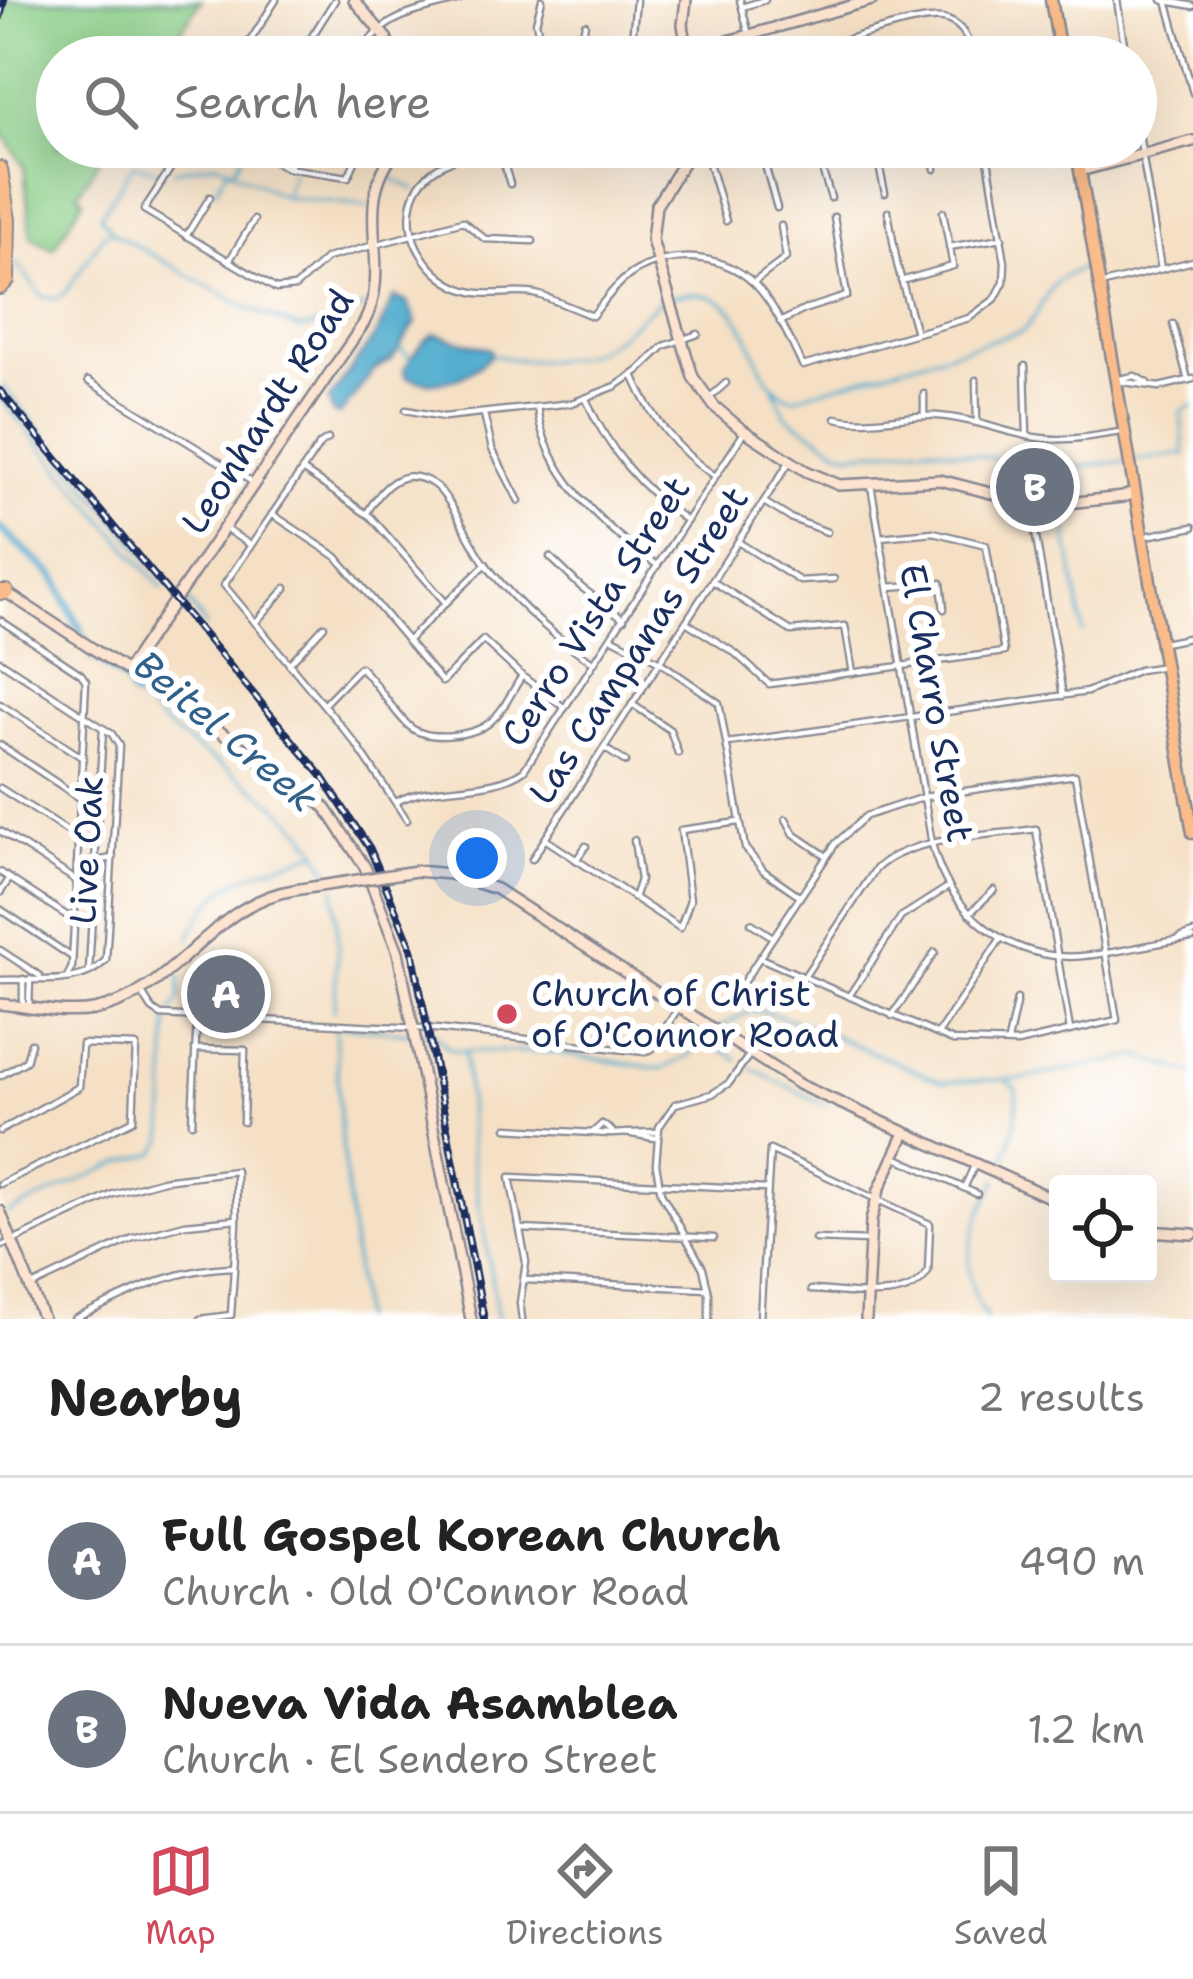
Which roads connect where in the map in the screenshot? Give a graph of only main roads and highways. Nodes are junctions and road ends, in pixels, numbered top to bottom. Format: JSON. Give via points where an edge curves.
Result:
{"nodes":[{"id":1,"x":1052,"y":0,"type":"edge"},
{"id":2,"x":1058,"y":36,"type":"edge"},
{"id":3,"x":1080,"y":168,"type":"edge"},
{"id":4,"x":0,"y":169,"type":"edge"},
{"id":5,"x":0,"y":210,"type":"edge"},
{"id":6,"x":0,"y":252,"type":"edge"},
{"id":7,"x":0,"y":287,"type":"edge"},
{"id":8,"x":1187,"y":762,"type":"edge"},
{"id":9,"x":1193,"y":833,"type":"edge"}],
"edges":[{"from":1,"to":2,"type":"main road"},
{"from":3,"to":8,"type":"main road"},
{"from":4,"to":7,"type":"highway","via":[[8,223],[7,280]]},
{"from":5,"to":6,"type":"highway"},
{"from":8,"to":9,"type":"main road"}]}
